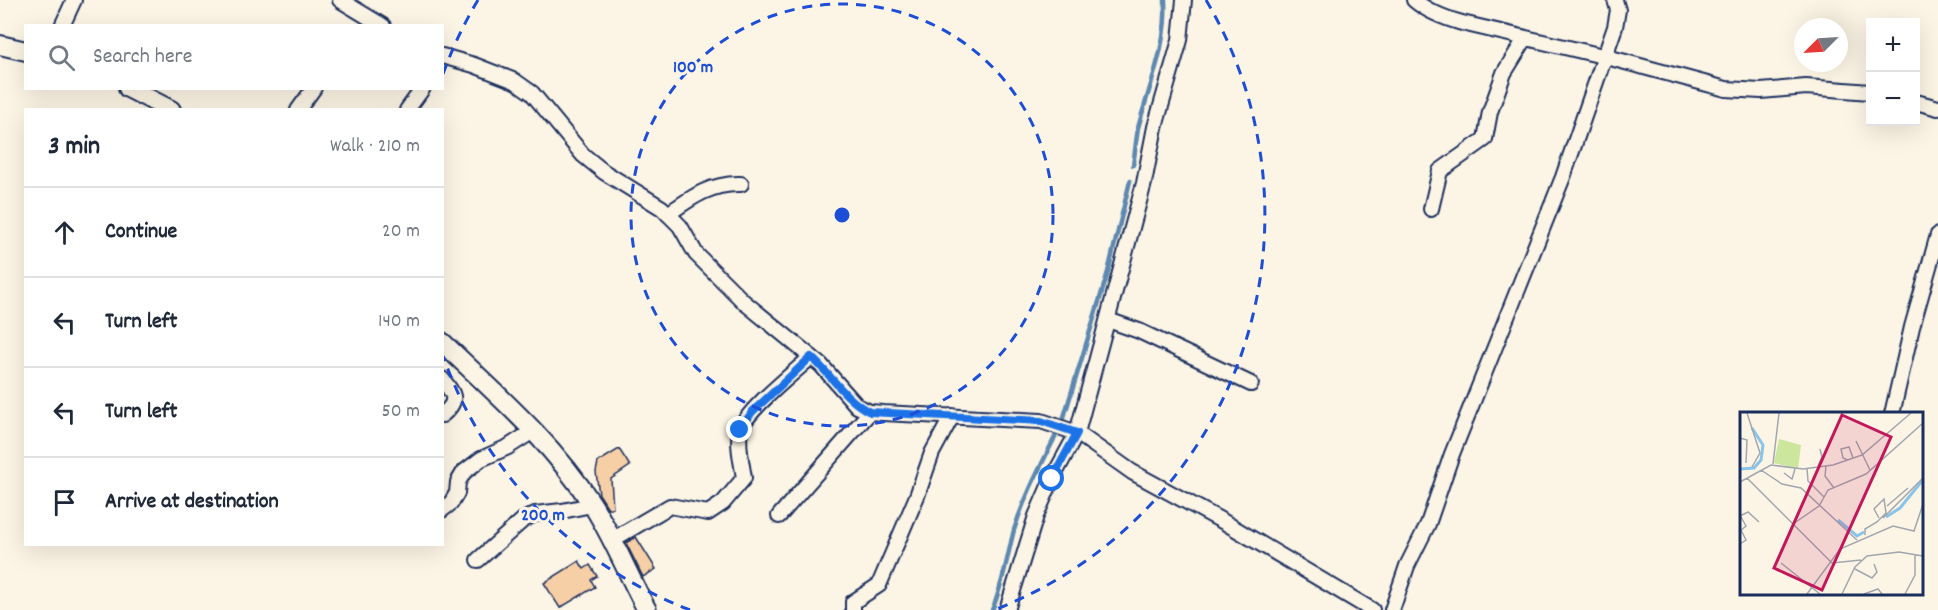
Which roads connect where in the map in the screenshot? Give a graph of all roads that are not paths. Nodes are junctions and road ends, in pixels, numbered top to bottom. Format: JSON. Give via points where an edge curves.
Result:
{"nodes":[{"id":1,"x":74,"y":0,"type":"edge"},
{"id":2,"x":340,"y":0,"type":"edge"},
{"id":3,"x":1184,"y":0,"type":"edge"},
{"id":4,"x":1414,"y":0,"type":"edge"},
{"id":5,"x":1615,"y":0,"type":"edge"},
{"id":6,"x":367,"y":22,"type":"edge"},
{"id":7,"x":64,"y":24,"type":"edge"},
{"id":8,"x":1525,"y":39,"type":"junction"},
{"id":9,"x":0,"y":45,"type":"edge"},
{"id":10,"x":24,"y":51,"type":"edge"},
{"id":11,"x":1604,"y":56,"type":"junction"},
{"id":12,"x":444,"y":58,"type":"edge"},
{"id":13,"x":132,"y":90,"type":"edge"},
{"id":14,"x":313,"y":90,"type":"edge"},
{"id":15,"x":422,"y":90,"type":"edge"},
{"id":16,"x":1866,"y":92,"type":"edge"},
{"id":17,"x":1920,"y":103,"type":"edge"},
{"id":18,"x":167,"y":108,"type":"edge"},
{"id":19,"x":299,"y":108,"type":"edge"},
{"id":20,"x":408,"y":108,"type":"edge"},
{"id":21,"x":1938,"y":108,"type":"edge"},
{"id":22,"x":741,"y":184,"type":"dead end"},
{"id":23,"x":1431,"y":209,"type":"dead end"},
{"id":24,"x":669,"y":214,"type":"junction"},
{"id":25,"x":1938,"y":235,"type":"edge"},
{"id":26,"x":1108,"y":320,"type":"junction"},
{"id":27,"x":444,"y":345,"type":"edge"},
{"id":28,"x":811,"y":357,"type":"junction"},
{"id":29,"x":444,"y":381,"type":"edge"},
{"id":30,"x":1251,"y":384,"type":"dead end"},
{"id":31,"x":870,"y":412,"type":"junction"},
{"id":32,"x":1892,"y":412,"type":"edge"},
{"id":33,"x":444,"y":414,"type":"edge"},
{"id":34,"x":952,"y":416,"type":"junction"},
{"id":35,"x":533,"y":431,"type":"junction"},
{"id":36,"x":1077,"y":433,"type":"junction"},
{"id":37,"x":592,"y":505,"type":"junction"},
{"id":38,"x":444,"y":508,"type":"edge"},
{"id":39,"x":779,"y":516,"type":"dead end"},
{"id":40,"x":612,"y":540,"type":"junction"},
{"id":41,"x":478,"y":560,"type":"dead end"},
{"id":42,"x":647,"y":610,"type":"edge"},
{"id":43,"x":853,"y":610,"type":"edge"},
{"id":44,"x":1007,"y":610,"type":"edge"},
{"id":45,"x":1372,"y":610,"type":"edge"},
{"id":46,"x":1392,"y":610,"type":"edge"}],
"edges":[{"from":1,"to":7,"type":"street"},
{"from":2,"to":6,"type":"street"},
{"from":3,"to":26,"type":"street","via":[[1180,40]]},
{"from":4,"to":8,"type":"street","via":[[1444,17]]},
{"from":5,"to":11,"type":"street","via":[[1615,27]]},
{"from":8,"to":11,"type":"street"},
{"from":8,"to":23,"type":"street","via":[[1504,74],[1485,139],[1440,171]]},
{"from":9,"to":10,"type":"main road"},
{"from":11,"to":16,"type":"street","via":[[1726,89],[1806,87]]},
{"from":11,"to":46,"type":"street","via":[[1563,177]]},
{"from":12,"to":24,"type":"street","via":[[515,81],[532,93],[584,155]]},
{"from":13,"to":18,"type":"main road"},
{"from":14,"to":19,"type":"street"},
{"from":15,"to":20,"type":"street"},
{"from":17,"to":21,"type":"street"},
{"from":22,"to":24,"type":"street","via":[[725,183],[695,195]]},
{"from":24,"to":28,"type":"street","via":[[696,254],[744,302]]},
{"from":25,"to":32,"type":"street"},
{"from":26,"to":30,"type":"street"},
{"from":26,"to":36,"type":"street"},
{"from":27,"to":35,"type":"main road"},
{"from":28,"to":31,"type":"street","via":[[857,406]]},
{"from":28,"to":40,"type":"street","via":[[752,412],[740,430],[744,478],[723,503],[708,513],[670,506]]},
{"from":29,"to":33,"type":"street","via":[[454,400],[453,407]]},
{"from":31,"to":34,"type":"street"},
{"from":31,"to":39,"type":"street"},
{"from":34,"to":36,"type":"street","via":[[1041,421]]},
{"from":34,"to":43,"type":"street","via":[[932,453],[879,585],[853,602]]},
{"from":35,"to":37,"type":"main road"},
{"from":35,"to":38,"type":"street","via":[[464,472],[457,493]]},
{"from":36,"to":44,"type":"street","via":[[1036,516]]},
{"from":36,"to":45,"type":"street","via":[[1132,472]]},
{"from":37,"to":40,"type":"main road"},
{"from":37,"to":41,"type":"street","via":[[535,514]]},
{"from":40,"to":42,"type":"main road"}]}
